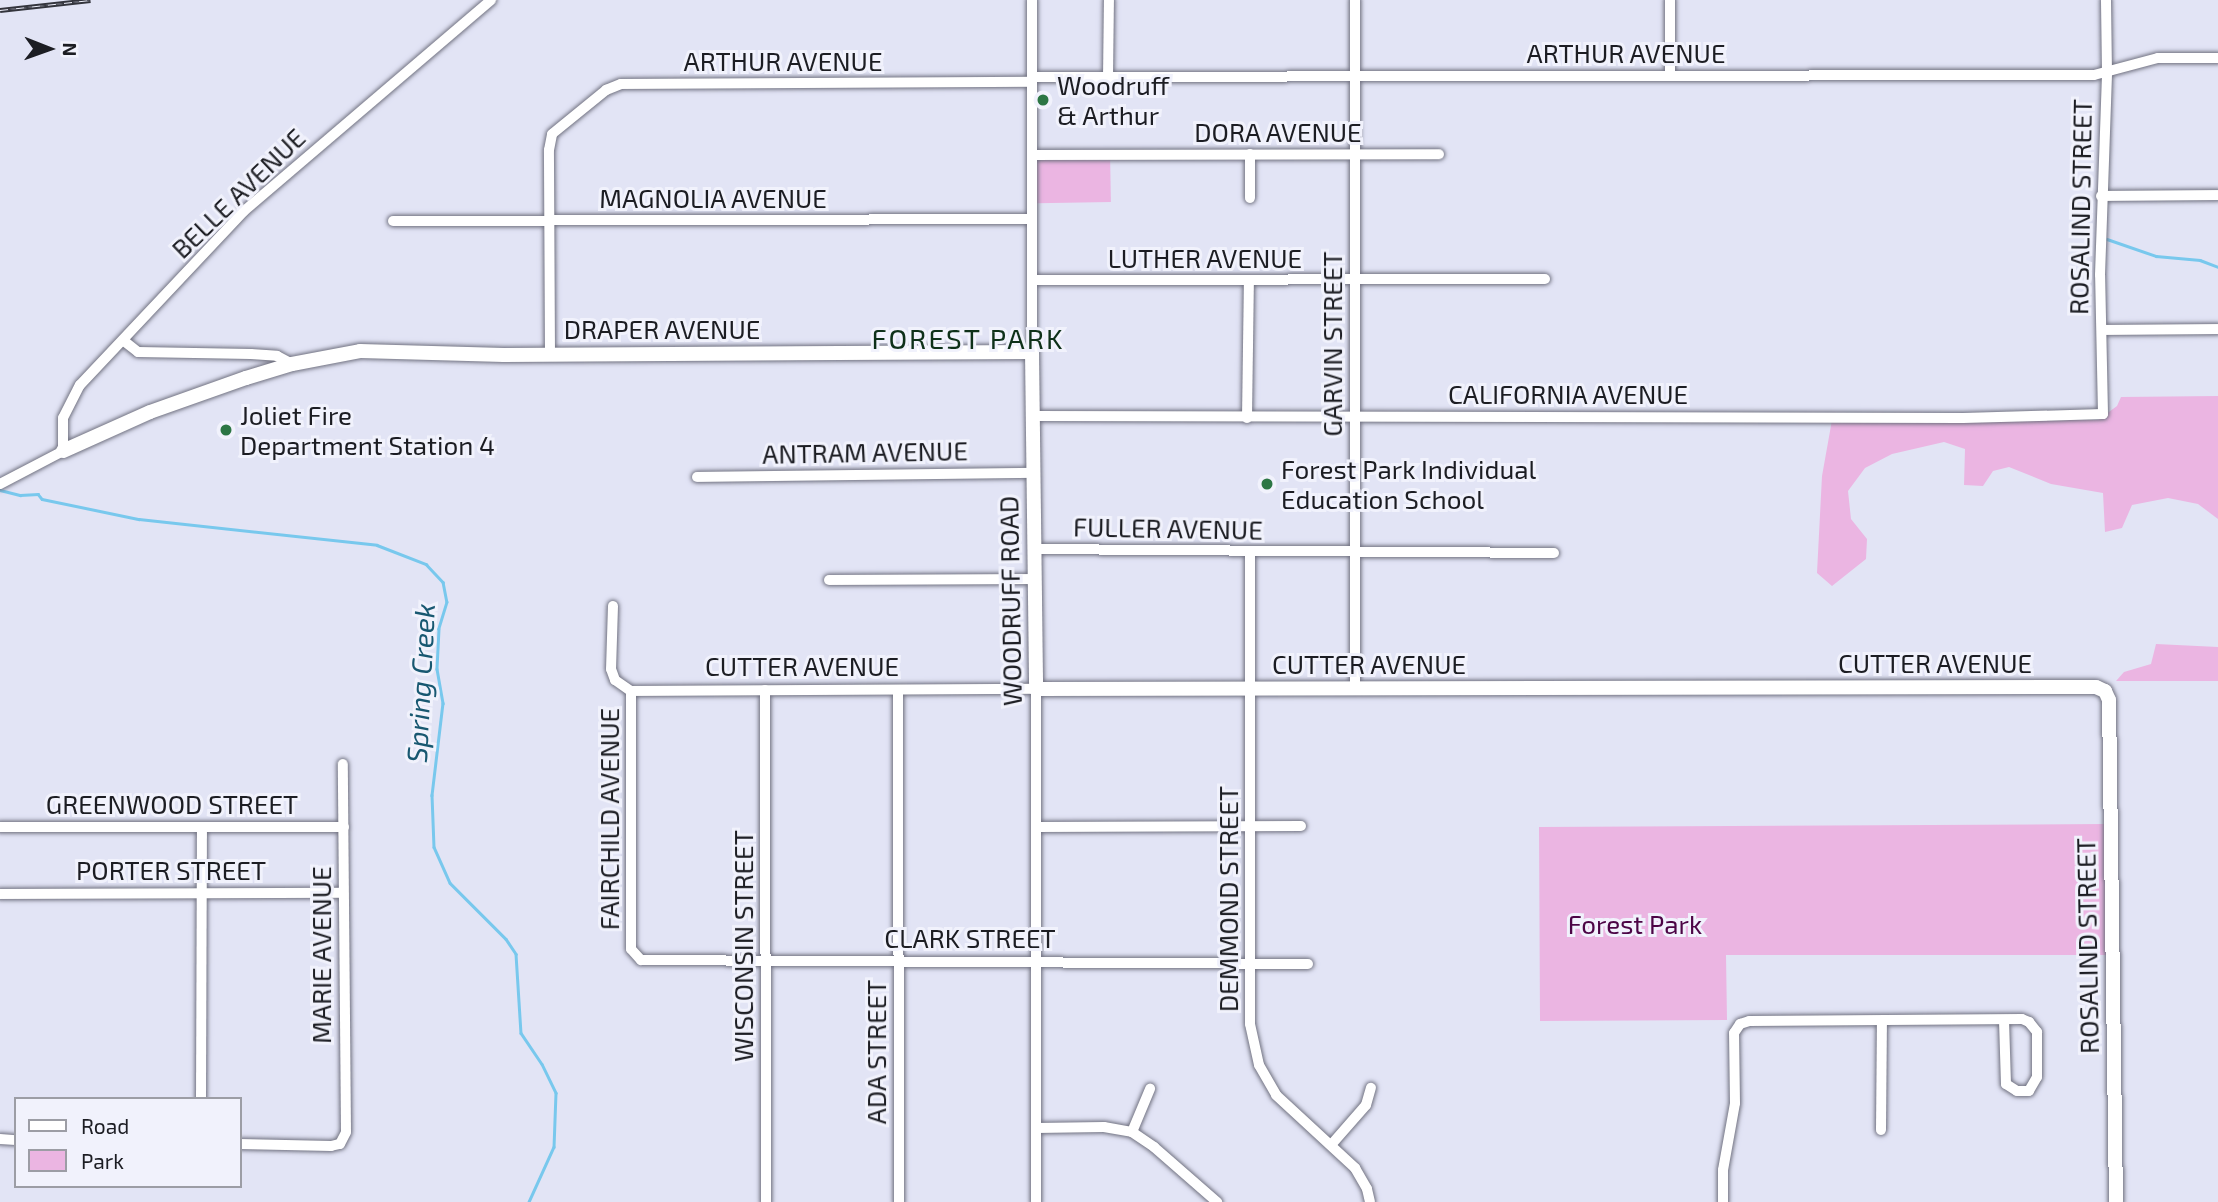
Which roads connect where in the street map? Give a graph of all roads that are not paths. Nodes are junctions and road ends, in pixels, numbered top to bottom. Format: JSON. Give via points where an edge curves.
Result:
{"nodes":[{"id":1,"x":491,"y":0,"type":"edge"},
{"id":2,"x":1032,"y":0,"type":"edge"},
{"id":3,"x":1109,"y":0,"type":"edge"},
{"id":4,"x":1355,"y":0,"type":"edge"},
{"id":5,"x":1670,"y":0,"type":"edge"},
{"id":6,"x":2106,"y":0,"type":"edge"},
{"id":7,"x":2218,"y":58,"type":"edge"},
{"id":8,"x":2107,"y":74,"type":"junction"},
{"id":9,"x":1355,"y":76,"type":"junction"},
{"id":10,"x":1670,"y":76,"type":"junction"},
{"id":11,"x":1108,"y":77,"type":"junction"},
{"id":12,"x":1032,"y":80,"type":"junction"},
{"id":13,"x":1250,"y":154,"type":"junction"},
{"id":14,"x":1439,"y":154,"type":"dead end"},
{"id":15,"x":1032,"y":155,"type":"junction"},
{"id":16,"x":1355,"y":155,"type":"junction"},
{"id":17,"x":2218,"y":195,"type":"edge"},
{"id":18,"x":2101,"y":196,"type":"junction"},
{"id":19,"x":1250,"y":198,"type":"dead end"},
{"id":20,"x":1032,"y":219,"type":"junction"},
{"id":21,"x":393,"y":221,"type":"dead end"},
{"id":22,"x":548,"y":221,"type":"junction"},
{"id":23,"x":1545,"y":279,"type":"dead end"},
{"id":24,"x":1033,"y":280,"type":"junction"},
{"id":25,"x":1249,"y":280,"type":"junction"},
{"id":26,"x":1356,"y":281,"type":"junction"},
{"id":27,"x":2218,"y":329,"type":"edge"},
{"id":28,"x":2103,"y":330,"type":"junction"},
{"id":29,"x":124,"y":341,"type":"junction"},
{"id":30,"x":1032,"y":352,"type":"junction"},
{"id":31,"x":550,"y":354,"type":"junction"},
{"id":32,"x":292,"y":364,"type":"junction"},
{"id":33,"x":2103,"y":414,"type":"joint"},
{"id":34,"x":1032,"y":416,"type":"junction"},
{"id":35,"x":1355,"y":417,"type":"junction"},
{"id":36,"x":1247,"y":418,"type":"junction"},
{"id":37,"x":63,"y":451,"type":"junction"},
{"id":38,"x":1034,"y":473,"type":"junction"},
{"id":39,"x":697,"y":477,"type":"dead end"},
{"id":40,"x":0,"y":484,"type":"edge"},
{"id":41,"x":1034,"y":549,"type":"junction"},
{"id":42,"x":1250,"y":552,"type":"junction"},
{"id":43,"x":1355,"y":553,"type":"junction"},
{"id":44,"x":1554,"y":553,"type":"dead end"},
{"id":45,"x":1034,"y":579,"type":"junction"},
{"id":46,"x":829,"y":580,"type":"dead end"},
{"id":47,"x":613,"y":606,"type":"dead end"},
{"id":48,"x":1250,"y":688,"type":"junction"},
{"id":49,"x":1355,"y":688,"type":"junction"},
{"id":50,"x":1036,"y":689,"type":"junction"},
{"id":51,"x":765,"y":690,"type":"junction"},
{"id":52,"x":631,"y":691,"type":"junction"},
{"id":53,"x":898,"y":691,"type":"junction"},
{"id":54,"x":2105,"y":691,"type":"joint"},
{"id":55,"x":343,"y":764,"type":"dead end"},
{"id":56,"x":1251,"y":826,"type":"junction"},
{"id":57,"x":1301,"y":826,"type":"dead end"},
{"id":58,"x":0,"y":827,"type":"edge"},
{"id":59,"x":202,"y":827,"type":"junction"},
{"id":60,"x":344,"y":827,"type":"junction"},
{"id":61,"x":1036,"y":827,"type":"junction"},
{"id":62,"x":203,"y":892,"type":"junction"},
{"id":63,"x":343,"y":892,"type":"junction"},
{"id":64,"x":0,"y":894,"type":"edge"},
{"id":65,"x":634,"y":955,"type":"joint"},
{"id":66,"x":1036,"y":960,"type":"junction"},
{"id":67,"x":898,"y":961,"type":"junction"},
{"id":68,"x":766,"y":962,"type":"junction"},
{"id":69,"x":1252,"y":963,"type":"junction"},
{"id":70,"x":1308,"y":964,"type":"dead end"},
{"id":71,"x":2004,"y":1020,"type":"junction"},
{"id":72,"x":1882,"y":1021,"type":"junction"},
{"id":73,"x":1371,"y":1088,"type":"dead end"},
{"id":74,"x":1150,"y":1089,"type":"dead end"},
{"id":75,"x":201,"y":1097,"type":"edge"},
{"id":76,"x":1036,"y":1128,"type":"junction"},
{"id":77,"x":1881,"y":1130,"type":"dead end"},
{"id":78,"x":1132,"y":1132,"type":"junction"},
{"id":79,"x":242,"y":1144,"type":"edge"},
{"id":80,"x":1331,"y":1145,"type":"junction"},
{"id":81,"x":766,"y":1202,"type":"edge"},
{"id":82,"x":900,"y":1202,"type":"edge"},
{"id":83,"x":1036,"y":1202,"type":"edge"},
{"id":84,"x":1217,"y":1202,"type":"edge"},
{"id":85,"x":1370,"y":1202,"type":"edge"},
{"id":86,"x":1723,"y":1202,"type":"edge"},
{"id":87,"x":2116,"y":1202,"type":"edge"}],
"edges":[{"from":1,"to":29,"type":"street","name":"BELLE AVENUE","via":[[244,211]]},
{"from":2,"to":12,"type":"street","name":"WOODRUFF ROAD"},
{"from":3,"to":11,"type":"street"},
{"from":4,"to":9,"type":"street","name":"GARVIN STREET"},
{"from":5,"to":10,"type":"street"},
{"from":6,"to":8,"type":"street","name":"ROSALIND STREET"},
{"from":7,"to":8,"type":"street","name":"ARTHUR AVENUE","via":[[2158,58]]},
{"from":8,"to":10,"type":"street","name":"ARTHUR AVENUE"},
{"from":8,"to":18,"type":"street","name":"ROSALIND STREET"},
{"from":9,"to":10,"type":"street","name":"ARTHUR AVENUE"},
{"from":9,"to":11,"type":"street","name":"ARTHUR AVENUE"},
{"from":9,"to":16,"type":"street","name":"GARVIN STREET"},
{"from":11,"to":12,"type":"street","name":"ARTHUR AVENUE"},
{"from":12,"to":15,"type":"street","name":"WOODRUFF ROAD"},
{"from":12,"to":22,"type":"street","name":"ARTHUR AVENUE","via":[[621,84],[606,90],[552,134]]},
{"from":13,"to":15,"type":"street","name":"DORA AVENUE"},
{"from":13,"to":16,"type":"street","name":"DORA AVENUE"},
{"from":13,"to":19,"type":"street"},
{"from":14,"to":16,"type":"street","name":"DORA AVENUE"},
{"from":15,"to":20,"type":"street","name":"WOODRUFF ROAD"},
{"from":16,"to":26,"type":"street","name":"GARVIN STREET"},
{"from":17,"to":18,"type":"street"},
{"from":18,"to":28,"type":"street","name":"ROSALIND STREET"},
{"from":20,"to":22,"type":"street","name":"MAGNOLIA AVENUE"},
{"from":20,"to":24,"type":"street","name":"WOODRUFF ROAD"},
{"from":21,"to":22,"type":"street","name":"MAGNOLIA AVENUE"},
{"from":22,"to":31,"type":"street"},
{"from":23,"to":26,"type":"street","name":"LUTHER AVENUE"},
{"from":24,"to":25,"type":"street","name":"LUTHER AVENUE"},
{"from":24,"to":30,"type":"street","name":"WOODRUFF ROAD"},
{"from":25,"to":26,"type":"street","name":"LUTHER AVENUE"},
{"from":25,"to":36,"type":"street"},
{"from":26,"to":35,"type":"street","name":"GARVIN STREET"},
{"from":27,"to":28,"type":"street"},
{"from":28,"to":33,"type":"street","name":"ROSALIND STREET"},
{"from":29,"to":32,"type":"street","name":"DRAPER AVENUE","via":[[138,352],[277,356]]},
{"from":29,"to":37,"type":"street","name":"BELLE AVENUE","via":[[80,385],[63,418]]},
{"from":30,"to":31,"type":"street","name":"DRAPER AVENUE"},
{"from":30,"to":34,"type":"street","name":"WOODRUFF ROAD"},
{"from":31,"to":32,"type":"street","name":"DRAPER AVENUE","via":[[360,351]]},
{"from":32,"to":37,"type":"street","name":"DRAPER AVENUE","via":[[150,412]]},
{"from":33,"to":35,"type":"street","name":"CALIFORNIA AVENUE"},
{"from":34,"to":36,"type":"street","name":"CALIFORNIA AVENUE"},
{"from":34,"to":38,"type":"street","name":"WOODRUFF ROAD"},
{"from":35,"to":36,"type":"street","name":"CALIFORNIA AVENUE"},
{"from":35,"to":43,"type":"street","name":"GARVIN STREET"},
{"from":37,"to":40,"type":"street","name":"DRAPER AVENUE"},
{"from":38,"to":39,"type":"street","name":"ANTRAM AVENUE"},
{"from":38,"to":41,"type":"street","name":"WOODRUFF ROAD"},
{"from":41,"to":42,"type":"street","name":"FULLER AVENUE"},
{"from":41,"to":45,"type":"street","name":"WOODRUFF ROAD"},
{"from":42,"to":43,"type":"street","name":"FULLER AVENUE"},
{"from":42,"to":48,"type":"street","name":"DEMMOND STREET"},
{"from":43,"to":44,"type":"street","name":"FULLER AVENUE"},
{"from":43,"to":49,"type":"street","name":"GARVIN STREET"},
{"from":45,"to":46,"type":"street"},
{"from":45,"to":50,"type":"street","name":"WOODRUFF ROAD"},
{"from":47,"to":52,"type":"street","name":"FAIRCHILD AVENUE","via":[[611,669],[615,680]]},
{"from":48,"to":49,"type":"street","name":"CUTTER AVENUE"},
{"from":48,"to":50,"type":"street","name":"CUTTER AVENUE"},
{"from":48,"to":56,"type":"street","name":"DEMMOND STREET"},
{"from":49,"to":54,"type":"street","name":"CUTTER AVENUE","via":[[2096,687]]},
{"from":50,"to":53,"type":"street","name":"CUTTER AVENUE"},
{"from":50,"to":61,"type":"street","name":"WOODRUFF ROAD"},
{"from":51,"to":52,"type":"street","name":"CUTTER AVENUE"},
{"from":51,"to":53,"type":"street","name":"CUTTER AVENUE"},
{"from":51,"to":68,"type":"street","name":"WISCONSIN STREET"},
{"from":52,"to":65,"type":"street","name":"FAIRCHILD AVENUE"},
{"from":53,"to":67,"type":"street","name":"ADA STREET"},
{"from":54,"to":87,"type":"street","name":"ROSALIND STREET","via":[[2109,700]]},
{"from":55,"to":60,"type":"street","name":"MARIE AVENUE"},
{"from":56,"to":57,"type":"street"},
{"from":56,"to":61,"type":"street"},
{"from":56,"to":69,"type":"street","name":"DEMMOND STREET"},
{"from":58,"to":59,"type":"street","name":"GREENWOOD STREET"},
{"from":59,"to":60,"type":"street","name":"GREENWOOD STREET"},
{"from":59,"to":62,"type":"street"},
{"from":60,"to":63,"type":"street","name":"MARIE AVENUE"},
{"from":61,"to":66,"type":"street","name":"WOODRUFF ROAD"},
{"from":62,"to":63,"type":"street","name":"PORTER STREET"},
{"from":62,"to":64,"type":"street","name":"PORTER STREET"},
{"from":62,"to":75,"type":"street"},
{"from":63,"to":79,"type":"street","name":"MARIE AVENUE","via":[[346,1132],[340,1144]]},
{"from":65,"to":68,"type":"street","name":"CLARK STREET","via":[[641,960]]},
{"from":66,"to":67,"type":"street","name":"CLARK STREET"},
{"from":66,"to":69,"type":"street","name":"CLARK STREET"},
{"from":66,"to":76,"type":"street","name":"WOODRUFF ROAD"},
{"from":67,"to":68,"type":"street","name":"CLARK STREET"},
{"from":67,"to":82,"type":"street","name":"ADA STREET"},
{"from":68,"to":81,"type":"street","name":"WISCONSIN STREET"},
{"from":69,"to":70,"type":"street","name":"CLARK STREET"},
{"from":69,"to":80,"type":"street","name":"DEMMOND STREET","via":[[1250,1024],[1259,1065],[1293,1115]]},
{"from":71,"to":71,"type":"street","via":[[2029,1021],[2037,1032],[2037,1077],[2029,1091],[2006,1084]]},
{"from":71,"to":72,"type":"street"},
{"from":72,"to":77,"type":"street"},
{"from":72,"to":86,"type":"street","via":[[1740,1024],[1734,1033],[1735,1103]]},
{"from":73,"to":80,"type":"street","via":[[1366,1105]]},
{"from":74,"to":78,"type":"street"},
{"from":76,"to":78,"type":"street","via":[[1104,1127]]},
{"from":76,"to":83,"type":"street","name":"WOODRUFF ROAD"},
{"from":78,"to":84,"type":"street"},
{"from":80,"to":85,"type":"street","name":"DEMMOND STREET","via":[[1355,1168]]}]}
